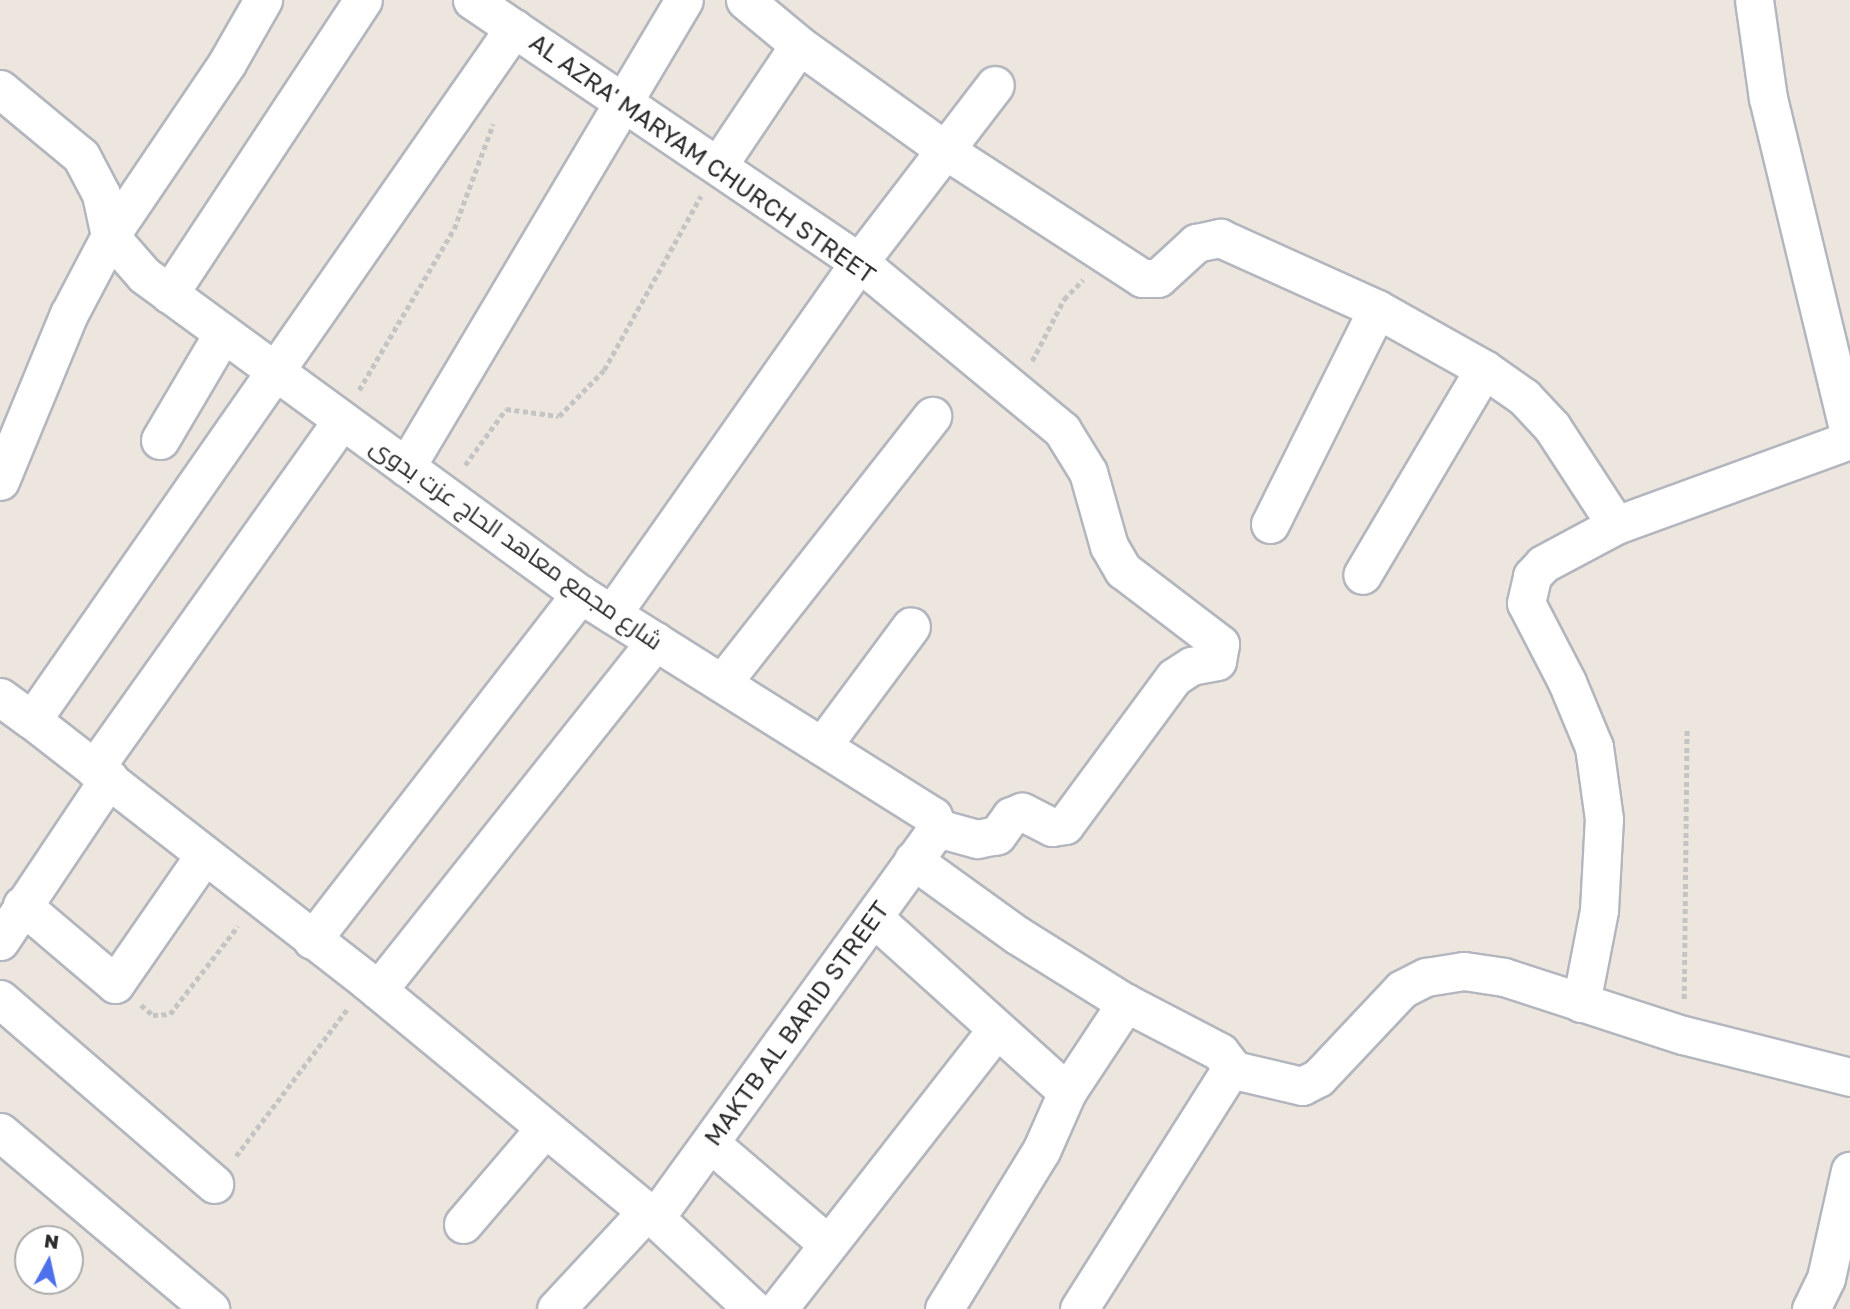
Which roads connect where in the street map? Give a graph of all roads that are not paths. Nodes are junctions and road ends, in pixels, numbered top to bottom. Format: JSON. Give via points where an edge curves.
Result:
{"nodes":[{"id":1,"x":263,"y":0,"type":"edge"},
{"id":2,"x":363,"y":0,"type":"edge"},
{"id":3,"x":472,"y":0,"type":"edge"},
{"id":4,"x":684,"y":0,"type":"edge"},
{"id":5,"x":745,"y":0,"type":"edge"},
{"id":6,"x":1754,"y":0,"type":"edge"},
{"id":7,"x":514,"y":28,"type":"junction"},
{"id":8,"x":799,"y":45,"type":"junction"},
{"id":9,"x":995,"y":85,"type":"dead end"},
{"id":10,"x":0,"y":89,"type":"edge"},
{"id":11,"x":626,"y":102,"type":"junction"},
{"id":12,"x":945,"y":150,"type":"junction"},
{"id":13,"x":719,"y":164,"type":"junction"},
{"id":14,"x":110,"y":236,"type":"junction"},
{"id":15,"x":859,"y":262,"type":"junction"},
{"id":16,"x":169,"y":294,"type":"junction"},
{"id":17,"x":1377,"y":309,"type":"junction"},
{"id":18,"x":223,"y":333,"type":"junction"},
{"id":19,"x":1484,"y":369,"type":"junction"},
{"id":20,"x":277,"y":373,"type":"junction"},
{"id":21,"x":932,"y":416,"type":"dead end"},
{"id":22,"x":342,"y":420,"type":"junction"},
{"id":23,"x":1850,"y":439,"type":"edge"},
{"id":24,"x":160,"y":440,"type":"dead end"},
{"id":25,"x":406,"y":467,"type":"junction"},
{"id":26,"x":0,"y":481,"type":"edge"},
{"id":27,"x":1270,"y":524,"type":"dead end"},
{"id":28,"x":1616,"y":525,"type":"junction"},
{"id":29,"x":1362,"y":575,"type":"dead end"},
{"id":30,"x":580,"y":594,"type":"junction"},
{"id":31,"x":612,"y":614,"type":"junction"},
{"id":32,"x":911,"y":626,"type":"dead end"},
{"id":33,"x":656,"y":641,"type":"junction"},
{"id":34,"x":722,"y":683,"type":"junction"},
{"id":35,"x":0,"y":697,"type":"edge"},
{"id":36,"x":32,"y":720,"type":"junction"},
{"id":37,"x":822,"y":746,"type":"junction"},
{"id":38,"x":101,"y":773,"type":"junction"},
{"id":39,"x":937,"y":828,"type":"junction"},
{"id":40,"x":203,"y":857,"type":"junction"},
{"id":41,"x":912,"y":860,"type":"junction"},
{"id":42,"x":22,"y":905,"type":"junction"},
{"id":43,"x":874,"y":918,"type":"junction"},
{"id":44,"x":312,"y":940,"type":"junction"},
{"id":45,"x":0,"y":941,"type":"edge"},
{"id":46,"x":372,"y":985,"type":"junction"},
{"id":47,"x":0,"y":999,"type":"edge"},
{"id":48,"x":1126,"y":1003,"type":"junction"},
{"id":49,"x":1581,"y":1003,"type":"junction"},
{"id":50,"x":995,"y":1031,"type":"junction"},
{"id":51,"x":1234,"y":1070,"type":"junction"},
{"id":52,"x":1850,"y":1077,"type":"edge"},
{"id":53,"x":1068,"y":1092,"type":"junction"},
{"id":54,"x":544,"y":1129,"type":"junction"},
{"id":55,"x":0,"y":1132,"type":"edge"},
{"id":56,"x":710,"y":1143,"type":"junction"},
{"id":57,"x":1850,"y":1171,"type":"edge"},
{"id":58,"x":214,"y":1184,"type":"road end"},
{"id":59,"x":650,"y":1215,"type":"junction"},
{"id":60,"x":463,"y":1224,"type":"dead end"},
{"id":61,"x":828,"y":1244,"type":"junction"},
{"id":62,"x":739,"y":1305,"type":"edge"},
{"id":63,"x":211,"y":1309,"type":"edge"},
{"id":64,"x":556,"y":1309,"type":"edge"},
{"id":65,"x":778,"y":1309,"type":"edge"},
{"id":66,"x":944,"y":1309,"type":"edge"},
{"id":67,"x":1079,"y":1309,"type":"edge"},
{"id":68,"x":1811,"y":1309,"type":"edge"}],
"edges":[{"from":1,"to":14,"type":"street","via":[[227,63]]},
{"from":2,"to":16,"type":"street"},
{"from":3,"to":7,"type":"street","name":"AL AZRA' MARYAM CHURCH STREET"},
{"from":4,"to":11,"type":"street"},
{"from":5,"to":8,"type":"street"},
{"from":6,"to":23,"type":"street","via":[[1768,99]]},
{"from":7,"to":11,"type":"street","name":"AL AZRA' MARYAM CHURCH STREET"},
{"from":7,"to":20,"type":"street"},
{"from":8,"to":12,"type":"street"},
{"from":8,"to":13,"type":"street"},
{"from":9,"to":12,"type":"street"},
{"from":10,"to":14,"type":"street","via":[[81,156],[101,194]]},
{"from":11,"to":13,"type":"street","name":"AL AZRA' MARYAM CHURCH STREET"},
{"from":11,"to":25,"type":"street"},
{"from":12,"to":15,"type":"street"},
{"from":12,"to":17,"type":"street","via":[[1142,278],[1152,279],[1196,243],[1220,238]]},
{"from":13,"to":15,"type":"street","name":"AL AZRA' MARYAM CHURCH STREET"},
{"from":14,"to":16,"type":"street","name":"شارع مجمع معاهد الحاج عزت بدوى","via":[[144,275]]},
{"from":14,"to":26,"type":"street","via":[[69,314]]},
{"from":15,"to":31,"type":"street"},
{"from":15,"to":39,"type":"street","name":"AL AZRA' MARYAM CHURCH STREET","via":[[1062,430],[1080,456],[1109,546],[1123,570],[1221,650],[1217,661],[1191,666],[1174,677],[1065,825],[1052,827],[1022,812],[997,835],[977,839]]},
{"from":16,"to":18,"type":"street","name":"شارع مجمع معاهد الحاج عزت بدوى"},
{"from":17,"to":19,"type":"street"},
{"from":17,"to":27,"type":"street"},
{"from":18,"to":20,"type":"street","name":"شارع مجمع معاهد الحاج عزت بدوى"},
{"from":18,"to":24,"type":"street"},
{"from":19,"to":28,"type":"street","via":[[1524,397],[1552,427]]},
{"from":19,"to":29,"type":"street"},
{"from":20,"to":22,"type":"street","name":"شارع مجمع معاهد الحاج عزت بدوى"},
{"from":20,"to":36,"type":"street"},
{"from":21,"to":34,"type":"street"},
{"from":22,"to":25,"type":"street","name":"شارع مجمع معاهد الحاج عزت بدوى"},
{"from":22,"to":38,"type":"street"},
{"from":23,"to":28,"type":"street"},
{"from":25,"to":30,"type":"street","name":"شارع مجمع معاهد الحاج عزت بدوى"},
{"from":28,"to":49,"type":"street","via":[[1543,564],[1532,576],[1526,603],[1594,747],[1604,819],[1599,910]]},
{"from":30,"to":31,"type":"street","name":"شارع مجمع معاهد الحاج عزت بدوى"},
{"from":30,"to":44,"type":"street"},
{"from":31,"to":33,"type":"street","name":"شارع مجمع معاهد الحاج عزت بدوى"},
{"from":32,"to":37,"type":"street"},
{"from":33,"to":34,"type":"street","name":"شارع مجمع معاهد الحاج عزت بدوى"},
{"from":33,"to":46,"type":"street"},
{"from":34,"to":37,"type":"street","name":"شارع مجمع معاهد الحاج عزت بدوى"},
{"from":35,"to":36,"type":"street"},
{"from":36,"to":38,"type":"street"},
{"from":37,"to":39,"type":"street","name":"شارع مجمع معاهد الحاج عزت بدوى","via":[[933,816]]},
{"from":38,"to":40,"type":"street"},
{"from":38,"to":42,"type":"street"},
{"from":39,"to":41,"type":"street","name":"MAKTB AL BARID STREET"},
{"from":40,"to":42,"type":"street","via":[[115,984]]},
{"from":40,"to":44,"type":"street"},
{"from":41,"to":43,"type":"street","name":"MAKTB AL BARID STREET"},
{"from":41,"to":48,"type":"street","via":[[1017,935]]},
{"from":42,"to":45,"type":"street"},
{"from":43,"to":50,"type":"street"},
{"from":43,"to":56,"type":"street","name":"MAKTB AL BARID STREET"},
{"from":44,"to":46,"type":"street"},
{"from":46,"to":54,"type":"street"},
{"from":47,"to":58,"type":"street"},
{"from":48,"to":51,"type":"street","via":[[1220,1052]]},
{"from":48,"to":53,"type":"street"},
{"from":49,"to":51,"type":"street","via":[[1504,977],[1464,971],[1426,977],[1402,989],[1318,1078],[1293,1085]]},
{"from":49,"to":52,"type":"street","via":[[1683,1035]]},
{"from":50,"to":53,"type":"street"},
{"from":50,"to":61,"type":"street"},
{"from":51,"to":67,"type":"street"},
{"from":53,"to":66,"type":"street","via":[[1041,1151]]},
{"from":54,"to":59,"type":"street"},
{"from":54,"to":60,"type":"street"},
{"from":55,"to":63,"type":"street"},
{"from":56,"to":59,"type":"street","name":"MAKTB AL BARID STREET"},
{"from":56,"to":61,"type":"street"},
{"from":57,"to":68,"type":"street","via":[[1826,1278]]},
{"from":59,"to":62,"type":"street"},
{"from":59,"to":64,"type":"street","name":"MAKTB AL BARID STREET"},
{"from":61,"to":65,"type":"street"}]}
